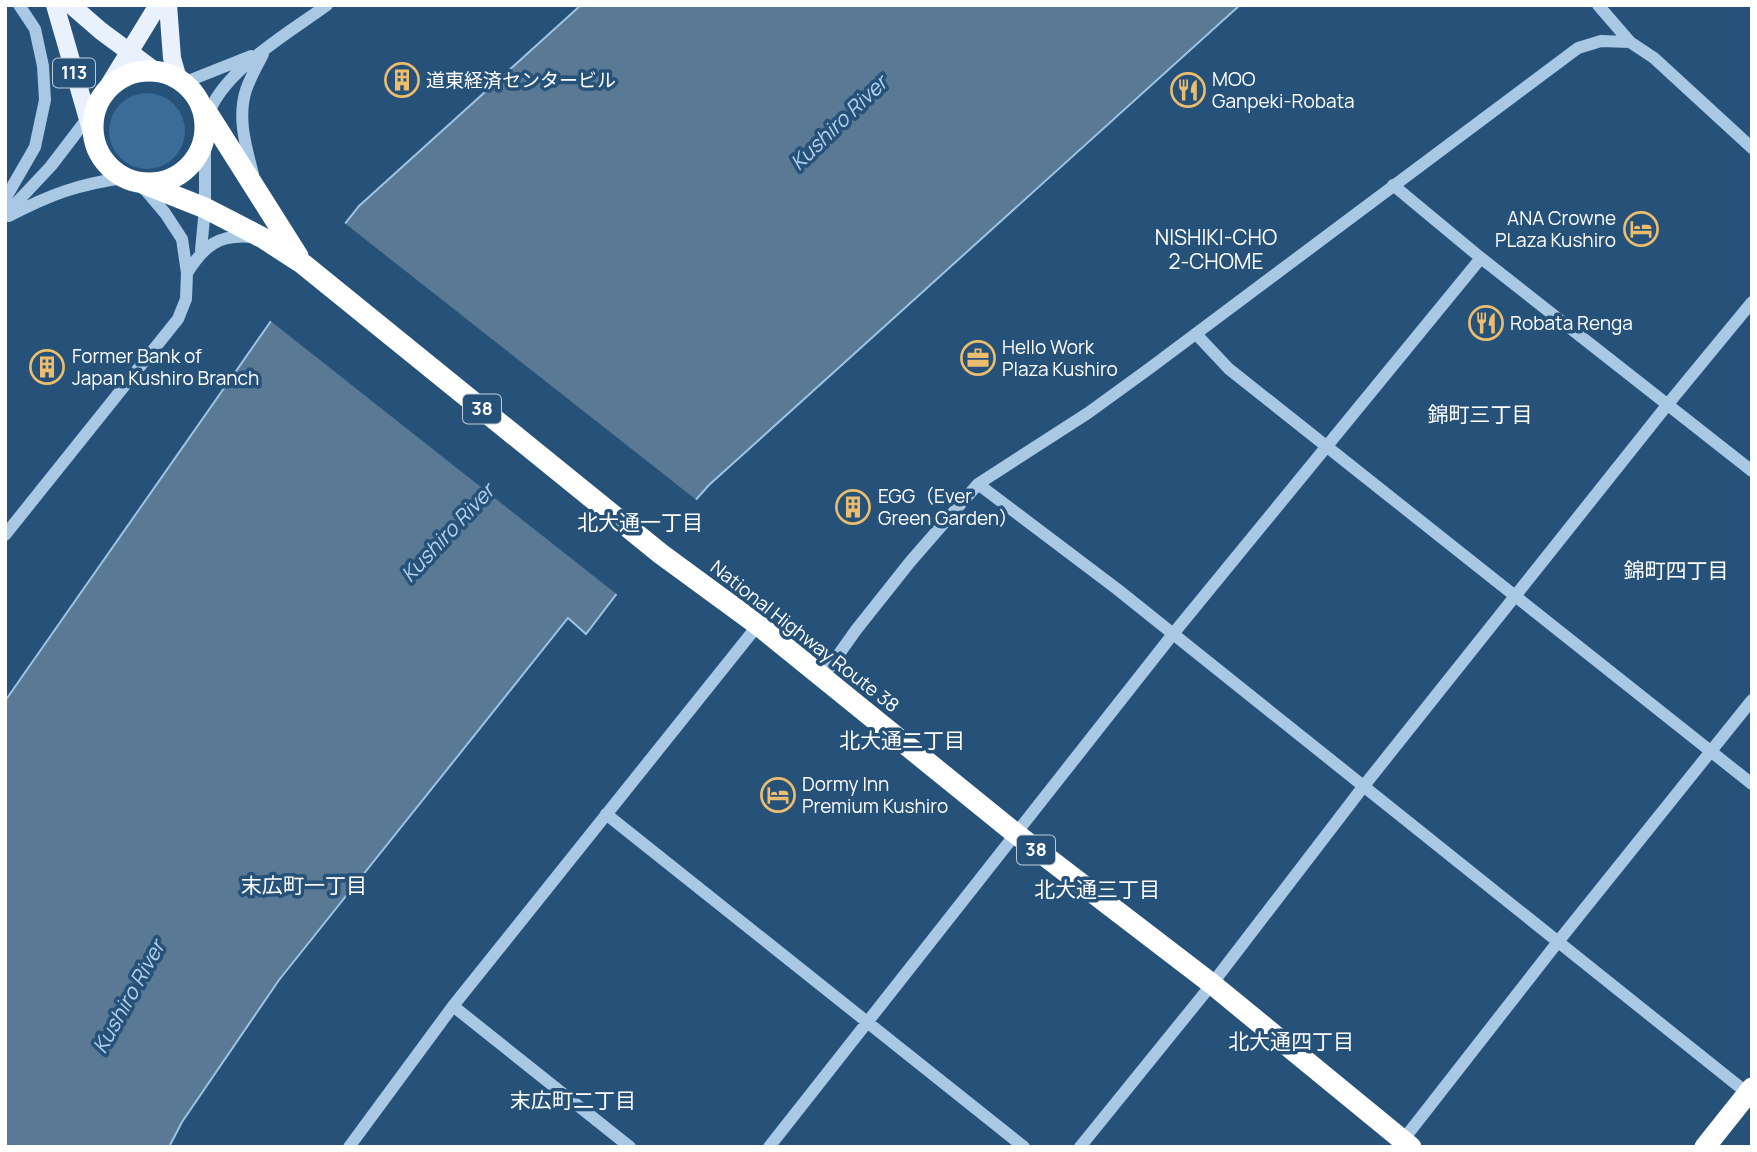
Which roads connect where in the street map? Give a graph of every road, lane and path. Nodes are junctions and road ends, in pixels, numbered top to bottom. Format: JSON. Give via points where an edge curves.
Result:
{"nodes":[{"id":1,"x":19,"y":5,"type":"edge"},
{"id":2,"x":55,"y":5,"type":"edge"},
{"id":3,"x":72,"y":5,"type":"edge"},
{"id":4,"x":158,"y":5,"type":"edge"},
{"id":5,"x":168,"y":5,"type":"edge"},
{"id":6,"x":327,"y":5,"type":"edge"},
{"id":7,"x":1598,"y":5,"type":"edge"},
{"id":8,"x":311,"y":11,"type":"edge"},
{"id":9,"x":1630,"y":42,"type":"junction"},
{"id":10,"x":264,"y":51,"type":"junction"},
{"id":11,"x":129,"y":53,"type":"junction"},
{"id":12,"x":155,"y":71,"type":"junction"},
{"id":13,"x":181,"y":81,"type":"junction"},
{"id":14,"x":96,"y":106,"type":"junction"},
{"id":15,"x":204,"y":120,"type":"junction"},
{"id":16,"x":1752,"y":148,"type":"edge"},
{"id":17,"x":135,"y":181,"type":"junction"},
{"id":18,"x":1393,"y":185,"type":"junction"},
{"id":19,"x":5,"y":199,"type":"edge"},
{"id":20,"x":260,"y":199,"type":"junction"},
{"id":21,"x":205,"y":208,"type":"junction"},
{"id":22,"x":5,"y":217,"type":"edge"},
{"id":23,"x":263,"y":238,"type":"junction"},
{"id":24,"x":201,"y":250,"type":"junction"},
{"id":25,"x":1481,"y":258,"type":"junction"},
{"id":26,"x":303,"y":264,"type":"junction"},
{"id":27,"x":187,"y":273,"type":"junction"},
{"id":28,"x":1752,"y":302,"type":"edge"},
{"id":29,"x":1196,"y":334,"type":"junction"},
{"id":30,"x":1668,"y":404,"type":"junction"},
{"id":31,"x":1327,"y":446,"type":"junction"},
{"id":32,"x":1752,"y":471,"type":"edge"},
{"id":33,"x":978,"y":484,"type":"junction"},
{"id":34,"x":5,"y":535,"type":"edge"},
{"id":35,"x":1515,"y":598,"type":"junction"},
{"id":36,"x":758,"y":625,"type":"junction"},
{"id":37,"x":1172,"y":634,"type":"junction"},
{"id":38,"x":822,"y":678,"type":"junction"},
{"id":39,"x":1752,"y":700,"type":"edge"},
{"id":40,"x":1711,"y":752,"type":"junction"},
{"id":41,"x":1752,"y":784,"type":"edge"},
{"id":42,"x":1363,"y":787,"type":"junction"},
{"id":43,"x":607,"y":814,"type":"junction"},
{"id":44,"x":1015,"y":834,"type":"junction"},
{"id":45,"x":1557,"y":943,"type":"junction"},
{"id":46,"x":1212,"y":984,"type":"junction"},
{"id":47,"x":453,"y":1006,"type":"junction"},
{"id":48,"x":867,"y":1022,"type":"junction"},
{"id":49,"x":1750,"y":1093,"type":"edge"},
{"id":50,"x":1404,"y":1145,"type":"edge"},
{"id":51,"x":349,"y":1147,"type":"edge"},
{"id":52,"x":630,"y":1147,"type":"edge"},
{"id":53,"x":769,"y":1147,"type":"edge"},
{"id":54,"x":1024,"y":1147,"type":"edge"},
{"id":55,"x":1080,"y":1147,"type":"edge"},
{"id":56,"x":1705,"y":1147,"type":"edge"}],
"edges":[{"from":1,"to":19,"type":"street","via":[[35,29],[45,100],[35,147]]},
{"from":2,"to":14,"type":"main road","number":"113"},
{"from":3,"to":11,"type":"main road","number":"113"},
{"from":4,"to":11,"type":"main road"},
{"from":5,"to":13,"type":"main road","via":[[172,58]]},
{"from":6,"to":8,"type":"street"},
{"from":7,"to":9,"type":"street"},
{"from":8,"to":10,"type":"street"},
{"from":9,"to":16,"type":"street","via":[[1654,58]]},
{"from":9,"to":18,"type":"street","via":[[1601,41],[1578,48]]},
{"from":10,"to":13,"type":"street"},
{"from":10,"to":15,"type":"street","via":[[216,96]]},
{"from":10,"to":20,"type":"street","via":[[246,92],[242,116],[244,142]]},
{"from":11,"to":12,"type":"main road","number":"113"},
{"from":11,"to":14,"type":"main road"},
{"from":12,"to":13,"type":"highway","name":"National Highway Route 38","number":"38"},
{"from":12,"to":14,"type":"highway","via":[[120,78]]},
{"from":13,"to":15,"type":"highway","name":"National Highway Route 38","number":"38"},
{"from":14,"to":17,"type":"highway","name":"National Highway Route 38","number":"38","via":[[92,124],[100,156],[110,169]]},
{"from":14,"to":22,"type":"street"},
{"from":15,"to":17,"type":"highway","via":[[199,153],[183,172],[159,183]]},
{"from":15,"to":20,"type":"highway","name":"National Highway Route 38","number":"38"},
{"from":15,"to":21,"type":"street"},
{"from":17,"to":21,"type":"highway","name":"National Highway Route 38","number":"38"},
{"from":17,"to":22,"type":"street","via":[[101,181],[57,192]]},
{"from":17,"to":27,"type":"street","via":[[182,239]]},
{"from":18,"to":25,"type":"street"},
{"from":18,"to":29,"type":"street"},
{"from":20,"to":26,"type":"highway","name":"National Highway Route 38","number":"38"},
{"from":21,"to":23,"type":"highway","name":"National Highway Route 38","number":"38"},
{"from":21,"to":24,"type":"street"},
{"from":23,"to":24,"type":"street","via":[[236,236]]},
{"from":23,"to":26,"type":"highway","name":"National Highway Route 38","number":"38"},
{"from":24,"to":27,"type":"street"},
{"from":25,"to":30,"type":"street"},
{"from":25,"to":31,"type":"street"},
{"from":26,"to":36,"type":"highway","name":"National Highway Route 38","number":"38","via":[[661,554]]},
{"from":27,"to":34,"type":"street","via":[[186,299],[178,319]]},
{"from":28,"to":30,"type":"street"},
{"from":29,"to":31,"type":"street","via":[[1221,362]]},
{"from":29,"to":33,"type":"street","via":[[1088,413]]},
{"from":30,"to":32,"type":"street"},
{"from":30,"to":35,"type":"street"},
{"from":31,"to":35,"type":"street"},
{"from":31,"to":37,"type":"street"},
{"from":33,"to":37,"type":"street"},
{"from":33,"to":38,"type":"street","via":[[885,594]]},
{"from":35,"to":40,"type":"street"},
{"from":35,"to":42,"type":"street"},
{"from":36,"to":38,"type":"highway","name":"National Highway Route 38","number":"38"},
{"from":36,"to":43,"type":"street"},
{"from":37,"to":42,"type":"street"},
{"from":37,"to":44,"type":"street"},
{"from":38,"to":44,"type":"highway","name":"National Highway Route 38","number":"38"},
{"from":39,"to":40,"type":"street"},
{"from":40,"to":41,"type":"street"},
{"from":40,"to":45,"type":"street"},
{"from":42,"to":45,"type":"street"},
{"from":42,"to":46,"type":"street"},
{"from":43,"to":47,"type":"street"},
{"from":43,"to":48,"type":"street"},
{"from":44,"to":46,"type":"highway","name":"National Highway Route 38","number":"38"},
{"from":44,"to":48,"type":"street"},
{"from":45,"to":49,"type":"street"},
{"from":45,"to":50,"type":"street"},
{"from":46,"to":50,"type":"highway","name":"National Highway Route 38","number":"38"},
{"from":46,"to":55,"type":"street"},
{"from":47,"to":51,"type":"street"},
{"from":47,"to":52,"type":"street"},
{"from":48,"to":53,"type":"street"},
{"from":48,"to":54,"type":"street"},
{"from":49,"to":56,"type":"highway"}]}
